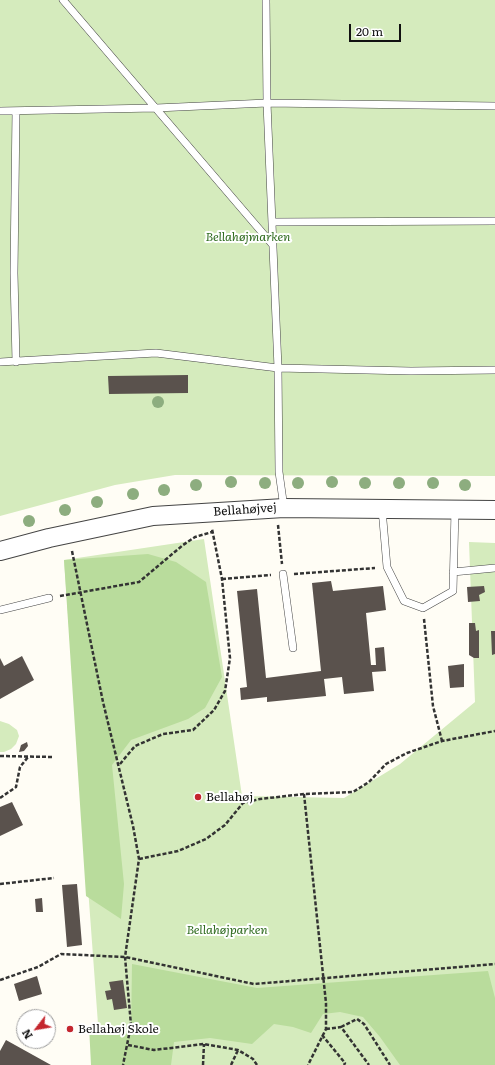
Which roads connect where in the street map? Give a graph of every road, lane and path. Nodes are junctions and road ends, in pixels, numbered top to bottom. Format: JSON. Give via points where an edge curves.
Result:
{"nodes":[{"id":1,"x":63,"y":0,"type":"edge"},
{"id":2,"x":266,"y":0,"type":"edge"},
{"id":3,"x":267,"y":103,"type":"junction"},
{"id":4,"x":495,"y":106,"type":"edge"},
{"id":5,"x":156,"y":108,"type":"junction"},
{"id":6,"x":0,"y":111,"type":"edge"},
{"id":7,"x":16,"y":111,"type":"junction"},
{"id":8,"x":495,"y":221,"type":"edge"},
{"id":9,"x":272,"y":222,"type":"junction"},
{"id":10,"x":272,"y":244,"type":"junction"},
{"id":11,"x":0,"y":362,"type":"edge"},
{"id":12,"x":16,"y":362,"type":"junction"},
{"id":13,"x":278,"y":368,"type":"junction"},
{"id":14,"x":495,"y":370,"type":"edge"},
{"id":15,"x":284,"y":508,"type":"junction"},
{"id":16,"x":382,"y":509,"type":"junction"},
{"id":17,"x":455,"y":510,"type":"junction"},
{"id":18,"x":495,"y":510,"type":"edge"},
{"id":19,"x":208,"y":513,"type":"junction"},
{"id":20,"x":212,"y":532,"type":"junction"},
{"id":21,"x":68,"y":534,"type":"junction"},
{"id":22,"x":279,"y":534,"type":"dead end"},
{"id":23,"x":0,"y":552,"type":"edge"},
{"id":24,"x":387,"y":567,"type":"junction"},
{"id":25,"x":495,"y":568,"type":"edge"},
{"id":26,"x":453,"y":572,"type":"junction"},
{"id":27,"x":283,"y":574,"type":"junction"},
{"id":28,"x":222,"y":579,"type":"junction"},
{"id":29,"x":80,"y":592,"type":"junction"},
{"id":30,"x":49,"y":598,"type":"joint"},
{"id":31,"x":423,"y":608,"type":"junction"},
{"id":32,"x":0,"y":610,"type":"edge"},
{"id":33,"x":293,"y":648,"type":"dead end"},
{"id":34,"x":495,"y":731,"type":"edge"},
{"id":35,"x":442,"y":741,"type":"junction"},
{"id":36,"x":0,"y":756,"type":"edge"},
{"id":37,"x":29,"y":757,"type":"junction"},
{"id":38,"x":53,"y":757,"type":"dead end"},
{"id":39,"x":120,"y":764,"type":"junction"},
{"id":40,"x":304,"y":794,"type":"junction"},
{"id":41,"x":0,"y":798,"type":"edge"},
{"id":42,"x":139,"y":859,"type":"junction"},
{"id":43,"x":54,"y":878,"type":"dead end"},
{"id":44,"x":0,"y":884,"type":"edge"},
{"id":45,"x":125,"y":957,"type":"junction"},
{"id":46,"x":495,"y":964,"type":"edge"},
{"id":47,"x":322,"y":978,"type":"junction"},
{"id":48,"x":0,"y":980,"type":"edge"},
{"id":49,"x":341,"y":1027,"type":"junction"},
{"id":50,"x":326,"y":1029,"type":"junction"},
{"id":51,"x":322,"y":1035,"type":"junction"},
{"id":52,"x":204,"y":1044,"type":"junction"},
{"id":53,"x":128,"y":1045,"type":"junction"},
{"id":54,"x":238,"y":1050,"type":"junction"},
{"id":55,"x":123,"y":1065,"type":"edge"},
{"id":56,"x":204,"y":1065,"type":"edge"},
{"id":57,"x":231,"y":1065,"type":"edge"},
{"id":58,"x":257,"y":1065,"type":"edge"},
{"id":59,"x":308,"y":1065,"type":"edge"},
{"id":60,"x":344,"y":1065,"type":"edge"},
{"id":61,"x":369,"y":1065,"type":"edge"},
{"id":62,"x":390,"y":1065,"type":"edge"}],
"edges":[{"from":1,"to":5,"type":"lane"},
{"from":2,"to":3,"type":"lane"},
{"from":3,"to":4,"type":"lane"},
{"from":3,"to":5,"type":"lane"},
{"from":3,"to":9,"type":"lane"},
{"from":5,"to":7,"type":"lane"},
{"from":5,"to":10,"type":"lane"},
{"from":6,"to":7,"type":"lane"},
{"from":7,"to":12,"type":"lane"},
{"from":8,"to":9,"type":"lane"},
{"from":9,"to":10,"type":"lane"},
{"from":10,"to":13,"type":"lane"},
{"from":11,"to":12,"type":"lane"},
{"from":12,"to":13,"type":"lane","via":[[156,353]]},
{"from":13,"to":14,"type":"lane"},
{"from":13,"to":15,"type":"lane","via":[[279,472]]},
{"from":15,"to":16,"type":"street","name":"Bellahøjvej"},
{"from":15,"to":19,"type":"street","name":"Bellahøjvej"},
{"from":16,"to":17,"type":"street","name":"Bellahøjvej"},
{"from":16,"to":24,"type":"lane"},
{"from":17,"to":18,"type":"street","name":"Bellahøjvej"},
{"from":17,"to":26,"type":"lane"},
{"from":19,"to":20,"type":"path"},
{"from":19,"to":21,"type":"street","name":"Bellahøjvej","via":[[153,516]]},
{"from":20,"to":28,"type":"path"},
{"from":20,"to":29,"type":"path","via":[[195,537],[183,545],[139,582]]},
{"from":21,"to":23,"type":"street","name":"Bellahøjvej"},
{"from":21,"to":29,"type":"path"},
{"from":22,"to":27,"type":"path"},
{"from":24,"to":27,"type":"path"},
{"from":24,"to":31,"type":"lane","via":[[404,601]]},
{"from":25,"to":26,"type":"lane"},
{"from":26,"to":31,"type":"lane","via":[[453,591]]},
{"from":27,"to":28,"type":"path"},
{"from":27,"to":33,"type":"lane"},
{"from":28,"to":39,"type":"path","via":[[230,658],[225,691],[214,710],[193,730],[163,734],[135,746]]},
{"from":29,"to":30,"type":"path"},
{"from":29,"to":39,"type":"path","via":[[103,702]]},
{"from":30,"to":32,"type":"lane"},
{"from":31,"to":35,"type":"path","via":[[433,706]]},
{"from":34,"to":35,"type":"path"},
{"from":35,"to":40,"type":"path","via":[[407,753],[386,764],[369,782],[353,792]]},
{"from":36,"to":37,"type":"path"},
{"from":37,"to":38,"type":"path"},
{"from":37,"to":41,"type":"path","via":[[20,767],[16,787]]},
{"from":39,"to":42,"type":"path"},
{"from":40,"to":42,"type":"path","via":[[243,803],[225,825],[206,839],[178,851]]},
{"from":40,"to":47,"type":"path"},
{"from":42,"to":45,"type":"path"},
{"from":43,"to":44,"type":"path"},
{"from":45,"to":47,"type":"path","via":[[254,984]]},
{"from":45,"to":48,"type":"path","via":[[61,954],[38,967]]},
{"from":45,"to":53,"type":"path","via":[[131,1025]]},
{"from":46,"to":47,"type":"path"},
{"from":47,"to":50,"type":"path","via":[[326,1003]]},
{"from":49,"to":50,"type":"path"},
{"from":49,"to":61,"type":"path"},
{"from":49,"to":62,"type":"path","via":[[357,1019],[364,1024]]},
{"from":50,"to":51,"type":"path"},
{"from":51,"to":59,"type":"path"},
{"from":51,"to":60,"type":"path","via":[[345,1062]]},
{"from":52,"to":53,"type":"path","via":[[154,1050]]},
{"from":52,"to":54,"type":"path"},
{"from":52,"to":56,"type":"path"},
{"from":53,"to":55,"type":"path"},
{"from":54,"to":57,"type":"path"},
{"from":54,"to":58,"type":"path","via":[[253,1059]]}]}
